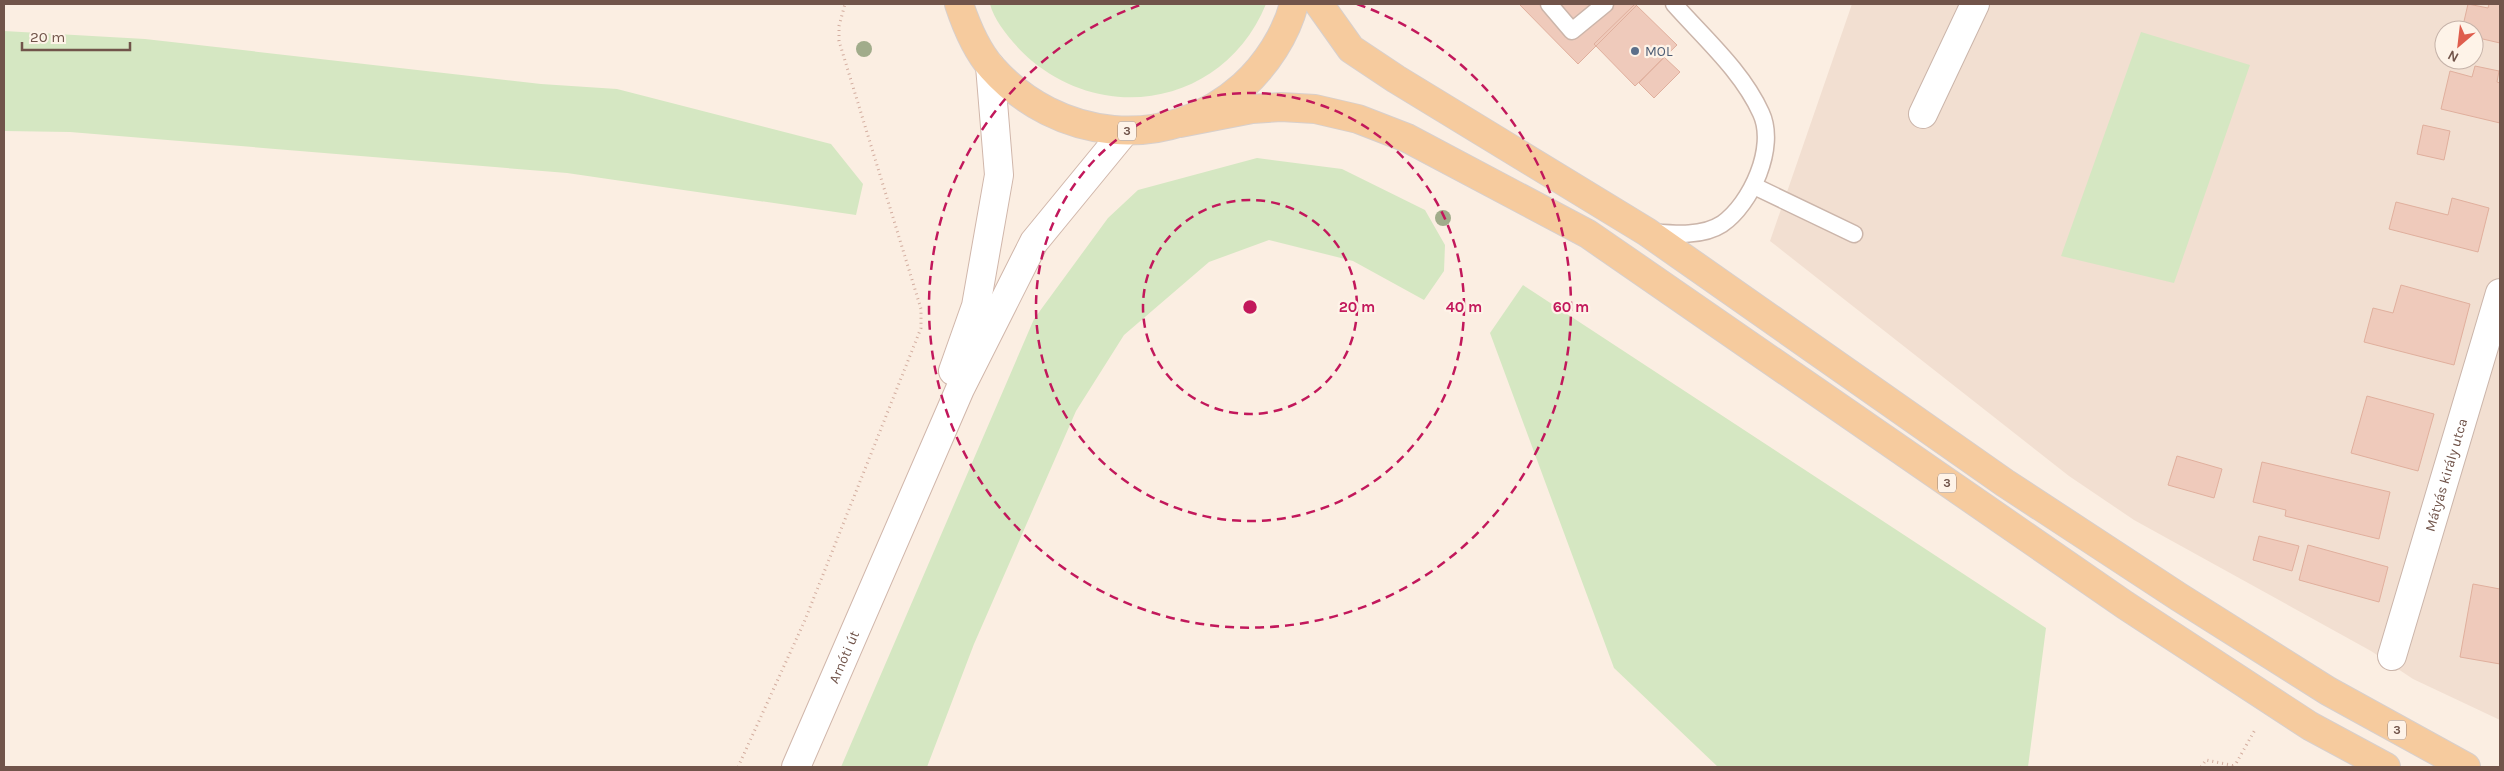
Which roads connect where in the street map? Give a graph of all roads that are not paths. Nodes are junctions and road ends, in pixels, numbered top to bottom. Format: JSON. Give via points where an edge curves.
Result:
{"nodes":[{"id":1,"x":958,"y":4,"type":"edge"},
{"id":2,"x":1294,"y":4,"type":"edge"},
{"id":3,"x":1319,"y":4,"type":"edge"},
{"id":4,"x":1549,"y":4,"type":"edge"},
{"id":5,"x":1605,"y":4,"type":"edge"},
{"id":6,"x":1674,"y":4,"type":"edge"},
{"id":7,"x":1975,"y":4,"type":"edge"},
{"id":8,"x":990,"y":66,"type":"junction"},
{"id":9,"x":1923,"y":114,"type":"dead end"},
{"id":10,"x":1180,"y":123,"type":"junction"},
{"id":11,"x":1125,"y":131,"type":"junction"},
{"id":12,"x":1754,"y":186,"type":"junction"},
{"id":13,"x":1647,"y":232,"type":"junction"},
{"id":14,"x":1854,"y":234,"type":"dead end"},
{"id":15,"x":2500,"y":293,"type":"edge"},
{"id":16,"x":2491,"y":357,"type":"edge"},
{"id":17,"x":891,"y":547,"type":"junction"},
{"id":18,"x":2392,"y":656,"type":"dead end"},
{"id":19,"x":796,"y":767,"type":"edge"},
{"id":20,"x":2386,"y":767,"type":"edge"},
{"id":21,"x":2466,"y":767,"type":"edge"}],
"edges":[{"from":1,"to":8,"type":"main road","number":"3","via":[[972,37]]},
{"from":2,"to":10,"type":"main road","number":"3","via":[[1271,54],[1253,77],[1232,96]]},
{"from":3,"to":13,"type":"main road","number":"3","via":[[1351,50]]},
{"from":4,"to":5,"type":"lane","via":[[1572,31]]},
{"from":6,"to":12,"type":"lane","via":[[1751,92],[1762,115],[1766,136]]},
{"from":7,"to":9,"type":"main road"},
{"from":8,"to":11,"type":"main road","number":"3","via":[[1018,93],[1050,114],[1087,126]]},
{"from":8,"to":17,"type":"main road","via":[[999,176],[976,306]]},
{"from":10,"to":11,"type":"main road","number":"3"},
{"from":10,"to":20,"type":"main road","number":"3","via":[[1252,109],[1281,107],[1315,109],[1358,118],[1407,138],[1571,225],[2125,606],[2310,726]]},
{"from":11,"to":17,"type":"main road","via":[[1034,242],[960,389]]},
{"from":12,"to":13,"type":"lane","via":[[1721,224],[1704,231],[1678,234]]},
{"from":12,"to":14,"type":"lane"},
{"from":13,"to":21,"type":"main road","number":"3","via":[[2005,483],[2179,597],[2328,691]]},
{"from":15,"to":16,"type":"main road","name":"Mátyás király utca"},
{"from":16,"to":18,"type":"main road","name":"Mátyás király utca"},
{"from":17,"to":19,"type":"main road","name":"Arnóti út"}]}
